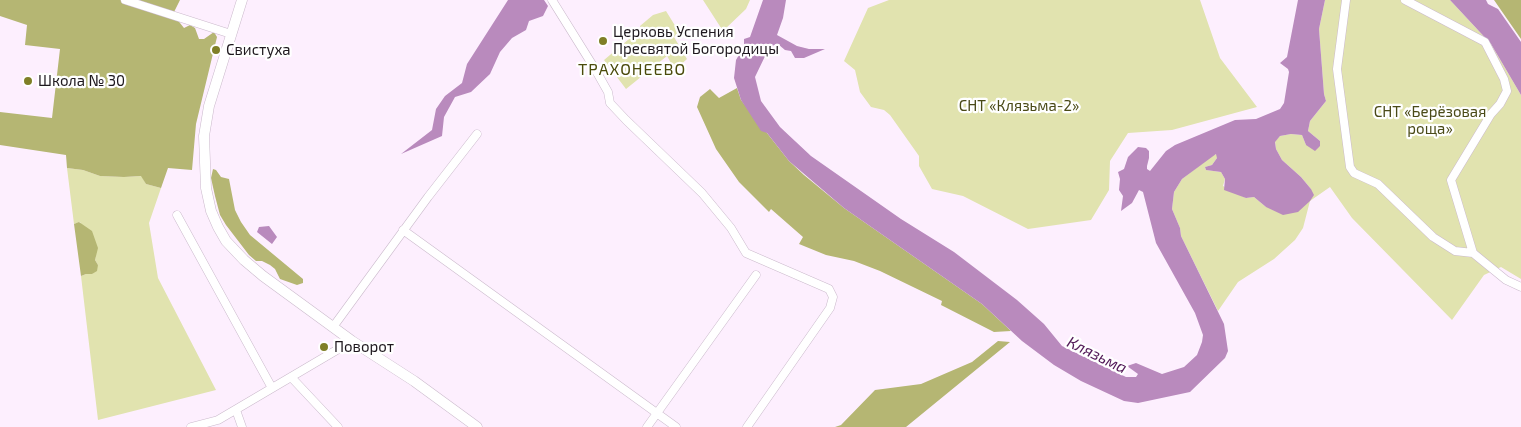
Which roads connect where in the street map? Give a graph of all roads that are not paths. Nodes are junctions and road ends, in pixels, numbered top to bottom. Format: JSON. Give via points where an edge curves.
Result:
{"nodes":[{"id":1,"x":125,"y":0,"type":"edge"},
{"id":2,"x":242,"y":0,"type":"edge"},
{"id":3,"x":552,"y":0,"type":"edge"},
{"id":4,"x":1346,"y":0,"type":"edge"},
{"id":5,"x":1405,"y":0,"type":"edge"},
{"id":6,"x":231,"y":34,"type":"junction"},
{"id":7,"x":477,"y":134,"type":"dead end"},
{"id":8,"x":177,"y":215,"type":"dead end"},
{"id":9,"x":403,"y":230,"type":"junction"},
{"id":10,"x":1472,"y":253,"type":"junction"},
{"id":11,"x":756,"y":275,"type":"dead end"},
{"id":12,"x":1521,"y":287,"type":"edge"},
{"id":13,"x":332,"y":327,"type":"junction"},
{"id":14,"x":352,"y":341,"type":"junction"},
{"id":15,"x":291,"y":377,"type":"junction"},
{"id":16,"x":272,"y":388,"type":"junction"},
{"id":17,"x":236,"y":410,"type":"junction"},
{"id":18,"x":657,"y":413,"type":"junction"},
{"id":19,"x":191,"y":427,"type":"edge"},
{"id":20,"x":242,"y":427,"type":"edge"},
{"id":21,"x":338,"y":427,"type":"edge"},
{"id":22,"x":477,"y":427,"type":"edge"},
{"id":23,"x":647,"y":427,"type":"edge"},
{"id":24,"x":676,"y":427,"type":"edge"},
{"id":25,"x":747,"y":427,"type":"edge"}],
"edges":[{"from":1,"to":6,"type":"street"},
{"from":2,"to":6,"type":"main road"},
{"from":3,"to":25,"type":"street","via":[[608,92],[610,103],[702,193],[731,228],[746,253],[829,289],[831,293],[833,302],[830,308]]},
{"from":4,"to":10,"type":"street","via":[[1337,69],[1350,168],[1378,184],[1433,236],[1455,251]]},
{"from":5,"to":10,"type":"street","via":[[1485,42],[1504,79],[1507,91],[1451,180]]},
{"from":6,"to":13,"type":"main road","via":[[209,106],[204,136],[206,188],[211,212],[226,241],[244,260]]},
{"from":7,"to":9,"type":"street"},
{"from":8,"to":16,"type":"street"},
{"from":9,"to":13,"type":"street"},
{"from":9,"to":18,"type":"street"},
{"from":10,"to":12,"type":"street","via":[[1506,280]]},
{"from":11,"to":18,"type":"street"},
{"from":13,"to":14,"type":"main road"},
{"from":14,"to":15,"type":"street"},
{"from":14,"to":22,"type":"main road"},
{"from":15,"to":16,"type":"street"},
{"from":15,"to":21,"type":"street"},
{"from":16,"to":17,"type":"street"},
{"from":17,"to":19,"type":"street","via":[[210,423]]},
{"from":17,"to":20,"type":"street"},
{"from":18,"to":23,"type":"street"},
{"from":18,"to":24,"type":"street"}]}
